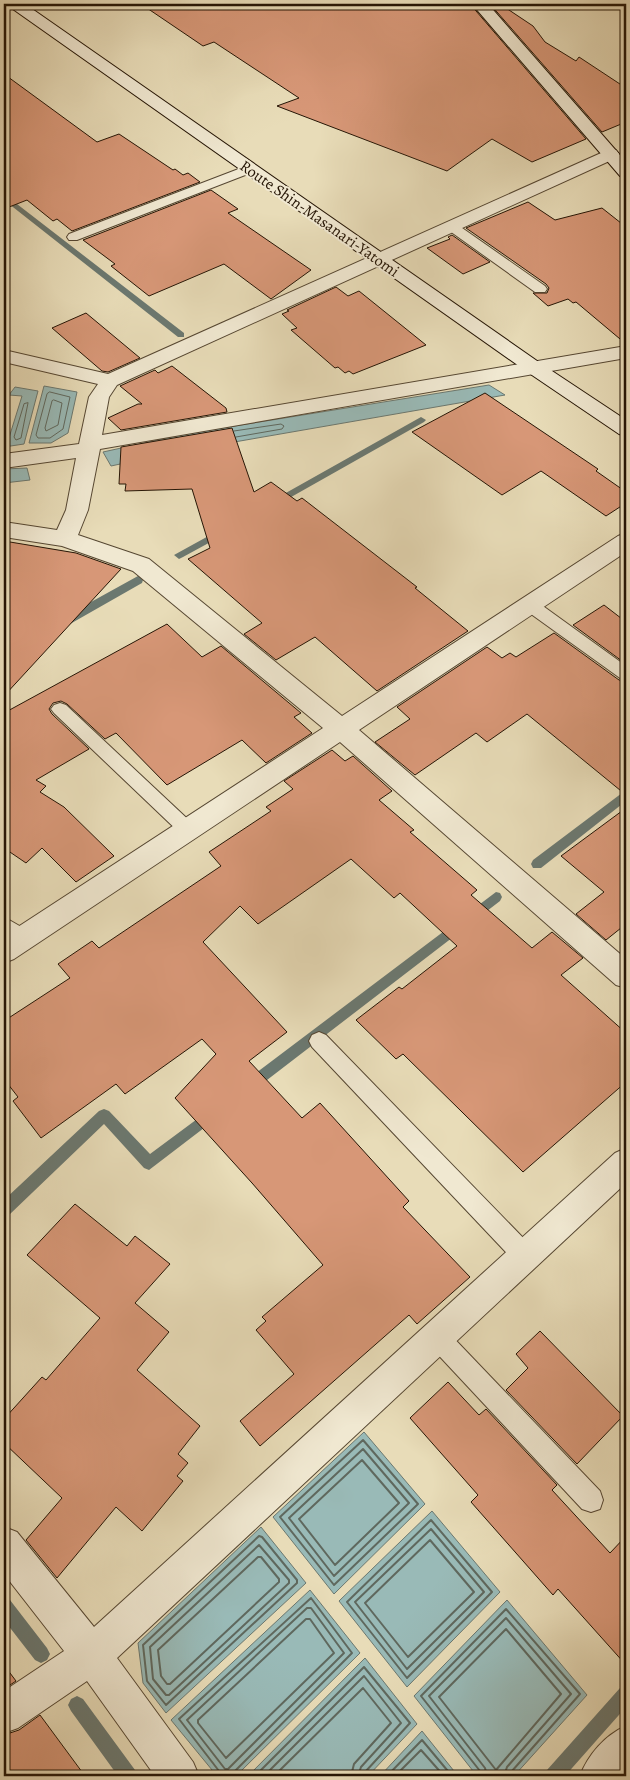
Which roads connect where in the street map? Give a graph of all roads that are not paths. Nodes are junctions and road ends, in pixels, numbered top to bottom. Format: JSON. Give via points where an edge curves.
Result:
{"nodes":[{"id":1,"x":15,"y":4,"type":"edge"},
{"id":2,"x":480,"y":4,"type":"edge"},
{"id":3,"x":610,"y":154,"type":"junction"},
{"id":4,"x":249,"y":168,"type":"junction"},
{"id":5,"x":626,"y":172,"type":"edge"},
{"id":6,"x":451,"y":226,"type":"junction"},
{"id":7,"x":74,"y":237,"type":"dead end"},
{"id":8,"x":379,"y":259,"type":"junction"},
{"id":9,"x":540,"y":289,"type":"dead end"},
{"id":10,"x":626,"y":352,"type":"edge"},
{"id":11,"x":4,"y":356,"type":"edge"},
{"id":12,"x":533,"y":367,"type":"junction"},
{"id":13,"x":110,"y":381,"type":"junction"},
{"id":14,"x":626,"y":429,"type":"edge"},
{"id":15,"x":89,"y":447,"type":"junction"},
{"id":16,"x":4,"y":461,"type":"edge"},
{"id":17,"x":4,"y":530,"type":"edge"},
{"id":18,"x":65,"y":539,"type":"junction"},
{"id":19,"x":626,"y":541,"type":"edge"},
{"id":20,"x":530,"y":605,"type":"junction"},
{"id":21,"x":626,"y":674,"type":"edge"},
{"id":22,"x":60,"y":709,"type":"dead end"},
{"id":23,"x":341,"y":729,"type":"junction"},
{"id":24,"x":188,"y":830,"type":"junction"},
{"id":25,"x":10,"y":938,"type":"edge"},
{"id":26,"x":626,"y":976,"type":"edge"},
{"id":27,"x":319,"y":1041,"type":"dead end"},
{"id":28,"x":626,"y":1163,"type":"edge"},
{"id":29,"x":525,"y":1256,"type":"junction"},
{"id":30,"x":437,"y":1337,"type":"junction"},
{"id":31,"x":591,"y":1500,"type":"dead end"},
{"id":32,"x":4,"y":1545,"type":"edge"},
{"id":33,"x":92,"y":1655,"type":"junction"},
{"id":34,"x":4,"y":1714,"type":"edge"},
{"id":35,"x":626,"y":1746,"type":"edge"},
{"id":36,"x":179,"y":1776,"type":"edge"},
{"id":37,"x":600,"y":1776,"type":"edge"}],
"edges":[{"from":1,"to":4,"type":"street","name":"Route Shin-Masanari-Yatomi"},
{"from":2,"to":3,"type":"street"},
{"from":3,"to":5,"type":"street"},
{"from":3,"to":6,"type":"street"},
{"from":4,"to":7,"type":"lane"},
{"from":4,"to":8,"type":"street","name":"Route Shin-Masanari-Yatomi"},
{"from":6,"to":8,"type":"street"},
{"from":6,"to":9,"type":"lane"},
{"from":8,"to":12,"type":"street","name":"Route Shin-Masanari-Yatomi"},
{"from":8,"to":13,"type":"street"},
{"from":10,"to":12,"type":"street"},
{"from":11,"to":13,"type":"street"},
{"from":12,"to":14,"type":"street","name":"Route Shin-Masanari-Yatomi"},
{"from":12,"to":15,"type":"street"},
{"from":13,"to":15,"type":"street","via":[[99,397]]},
{"from":15,"to":16,"type":"street"},
{"from":15,"to":18,"type":"street","via":[[77,510]]},
{"from":17,"to":18,"type":"street"},
{"from":18,"to":23,"type":"street","via":[[140,565]]},
{"from":19,"to":20,"type":"street"},
{"from":20,"to":21,"type":"lane"},
{"from":20,"to":23,"type":"street"},
{"from":22,"to":24,"type":"lane"},
{"from":23,"to":24,"type":"street"},
{"from":23,"to":26,"type":"street"},
{"from":24,"to":25,"type":"street"},
{"from":27,"to":29,"type":"lane"},
{"from":28,"to":29,"type":"street"},
{"from":29,"to":30,"type":"street"},
{"from":30,"to":31,"type":"lane"},
{"from":30,"to":33,"type":"street"},
{"from":32,"to":33,"type":"street"},
{"from":33,"to":34,"type":"street"},
{"from":33,"to":36,"type":"street"},
{"from":35,"to":37,"type":"street"}]}
